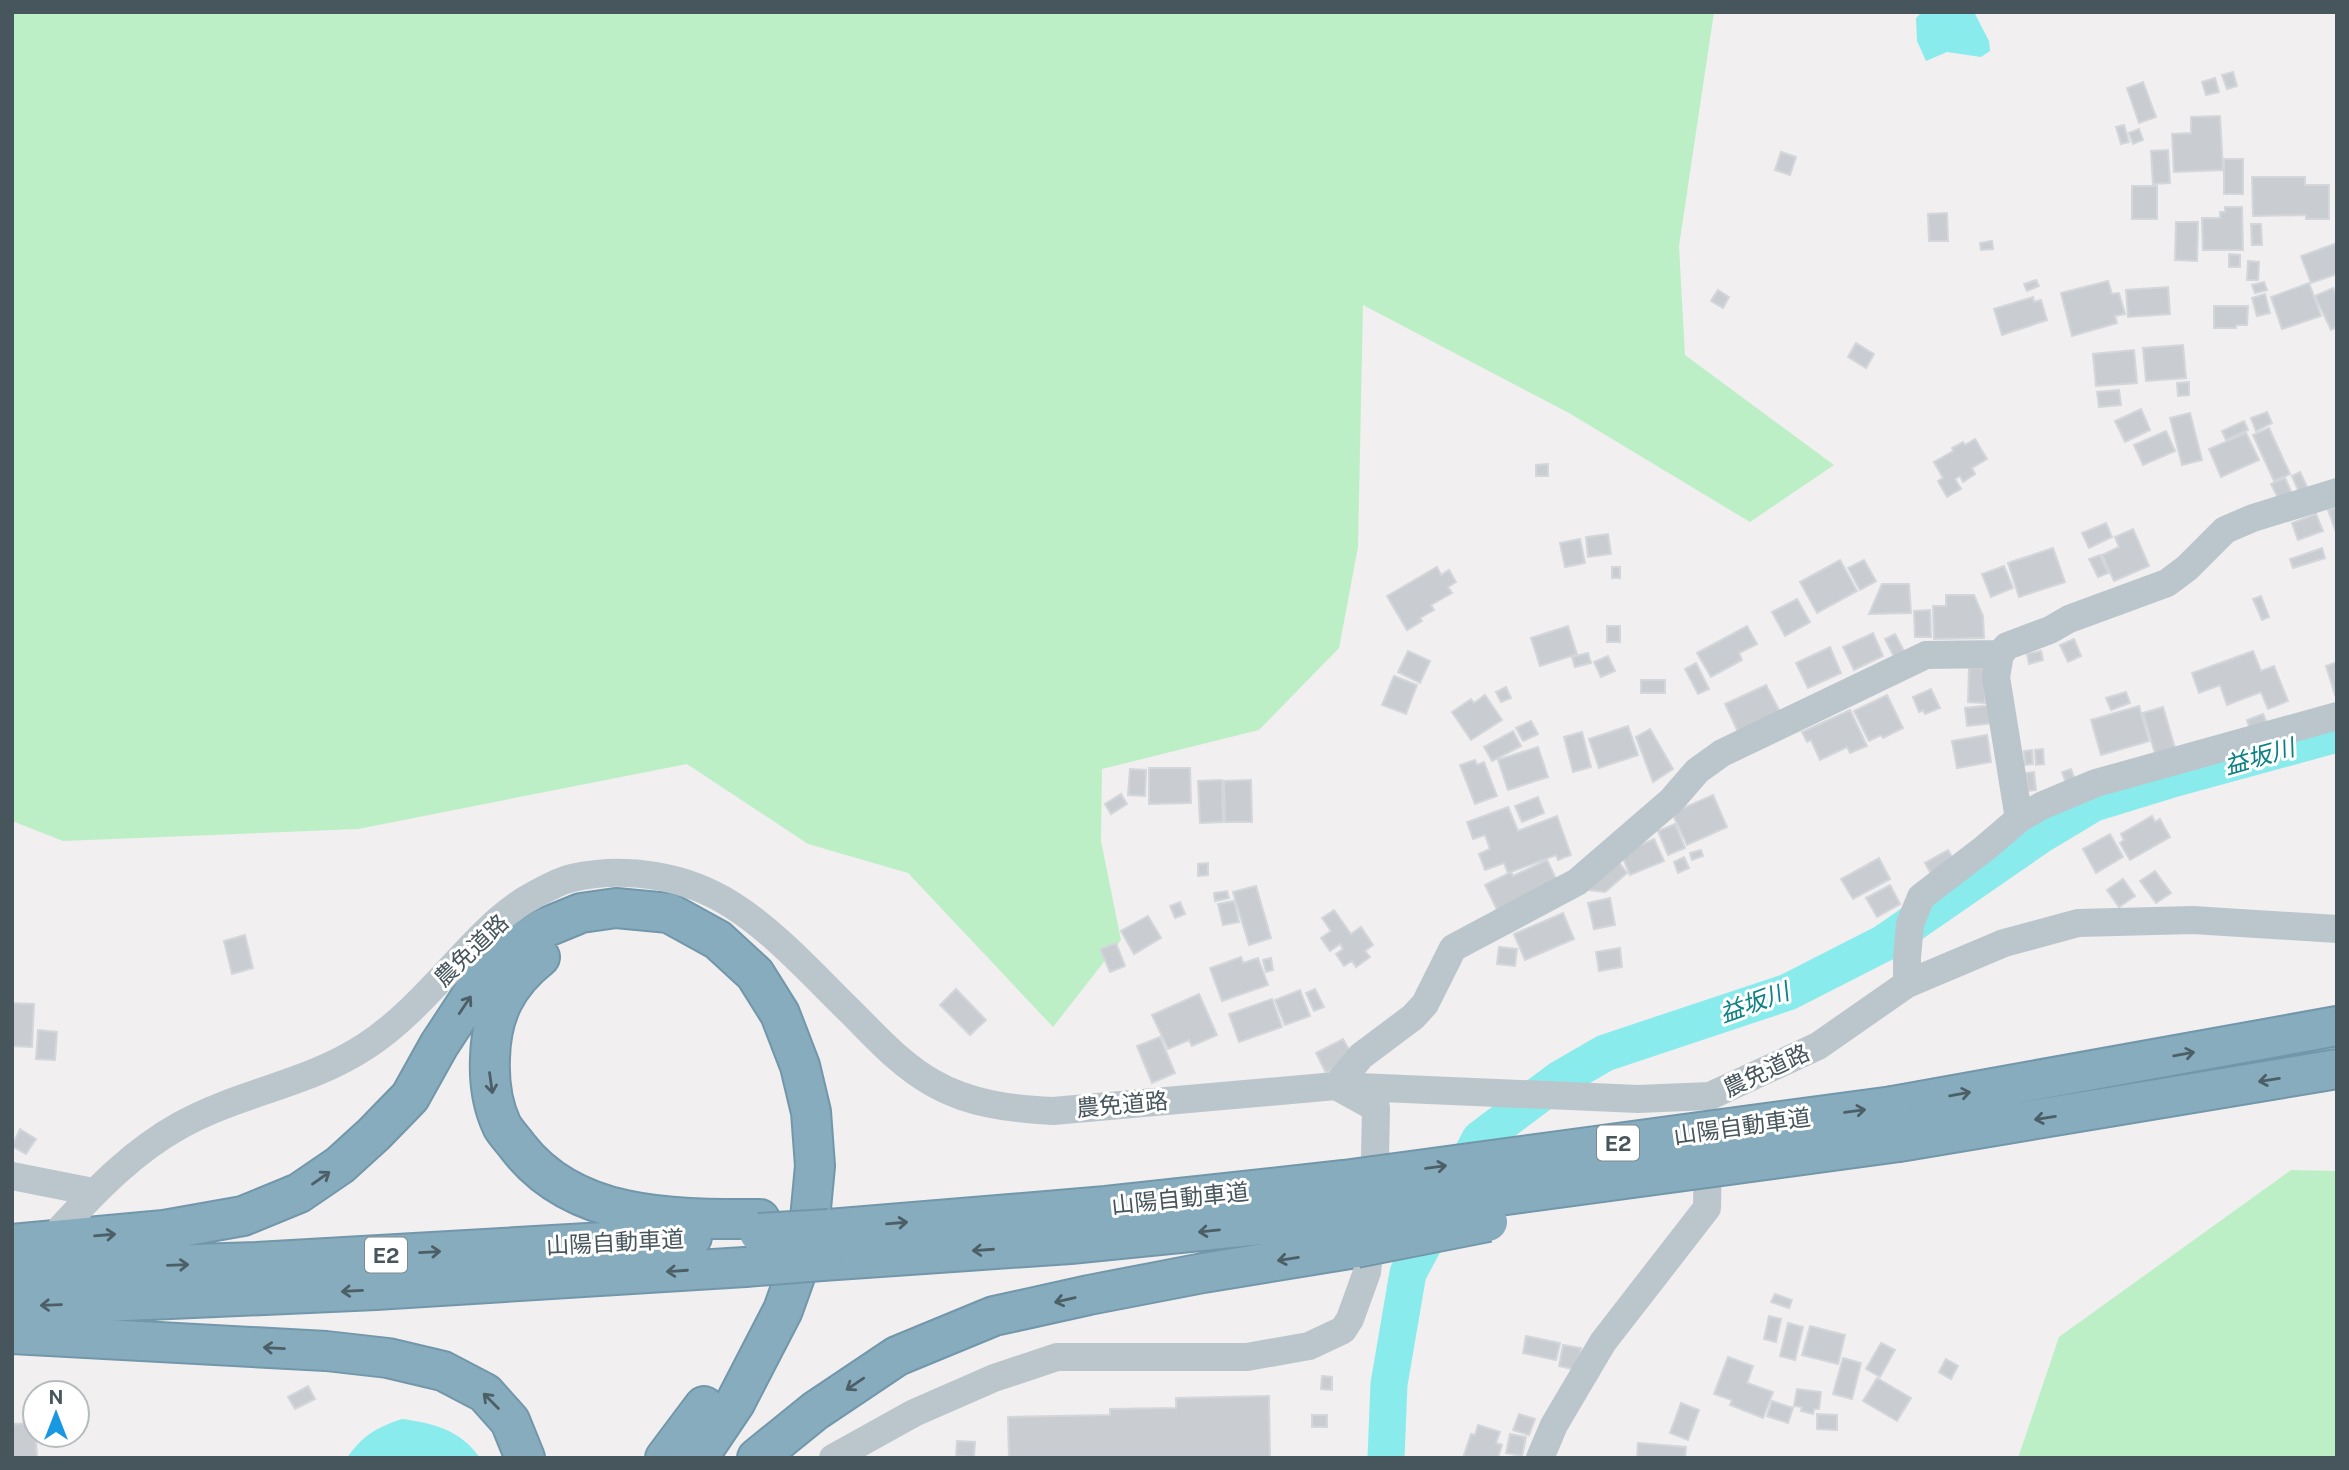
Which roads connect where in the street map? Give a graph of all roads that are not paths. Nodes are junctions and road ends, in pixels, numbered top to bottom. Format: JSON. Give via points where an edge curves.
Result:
{"nodes":[{"id":1,"x":2337,"y":492,"type":"edge"},
{"id":2,"x":2000,"y":654,"type":"junction"},
{"id":3,"x":2337,"y":716,"type":"edge"},
{"id":4,"x":2019,"y":819,"type":"junction"},
{"id":5,"x":2337,"y":929,"type":"edge"},
{"id":6,"x":1907,"y":971,"type":"junction"},
{"id":7,"x":2337,"y":1026,"type":"edge"},
{"id":8,"x":2337,"y":1069,"type":"edge"},
{"id":9,"x":1336,"y":1086,"type":"junction"},
{"id":10,"x":1710,"y":1096,"type":"junction"},
{"id":11,"x":1896,"y":1124,"type":"junction"},
{"id":12,"x":12,"y":1176,"type":"edge"},
{"id":13,"x":93,"y":1192,"type":"junction"},
{"id":14,"x":62,"y":1227,"type":"dead end"},
{"id":15,"x":1353,"y":1232,"type":"junction"},
{"id":16,"x":755,"y":1240,"type":"junction"},
{"id":17,"x":12,"y":1244,"type":"edge"},
{"id":18,"x":825,"y":1245,"type":"junction"},
{"id":19,"x":12,"y":1270,"type":"edge"},
{"id":20,"x":12,"y":1306,"type":"edge"},
{"id":21,"x":12,"y":1334,"type":"edge"},
{"id":22,"x":526,"y":1458,"type":"edge"},
{"id":23,"x":665,"y":1458,"type":"edge"},
{"id":24,"x":698,"y":1458,"type":"edge"},
{"id":25,"x":757,"y":1458,"type":"edge"},
{"id":26,"x":833,"y":1458,"type":"edge"},
{"id":27,"x":1540,"y":1458,"type":"edge"}],
"edges":[{"from":1,"to":2,"type":"street","via":[[2225,530],[2167,583],[2015,641]]},
{"from":2,"to":4,"type":"street","via":[[1996,677]]},
{"from":2,"to":9,"type":"street","via":[[1926,654],[1709,761],[1672,800],[1577,882],[1453,948],[1425,1004],[1362,1056]]},
{"from":3,"to":4,"type":"street","via":[[2096,783]]},
{"from":4,"to":6,"type":"street","via":[[1921,897],[1910,924]]},
{"from":5,"to":6,"type":"street","name":"農免道路","via":[[2193,920],[2078,923]]},
{"from":6,"to":10,"type":"street","name":"農免道路","via":[[1818,1046]]},
{"from":11,"to":7,"type":"highway","name":"山陽自動車道","number":"E2","one_way":true},
{"from":8,"to":11,"type":"highway","name":"山陽自動車道","number":"E2","one_way":true},
{"from":9,"to":10,"type":"street","name":"農免道路","via":[[1638,1099]]},
{"from":9,"to":13,"type":"street","name":"農免道路","via":[[1054,1111],[978,1101],[935,1084],[902,1063],[769,934],[732,905],[695,885],[653,874],[611,873],[570,878],[530,897],[495,922],[368,1045],[296,1082],[180,1125]]},
{"from":9,"to":26,"type":"street","via":[[1376,1108],[1367,1272],[1343,1330],[1309,1346],[1247,1357],[1056,1357],[914,1412]]},
{"from":10,"to":27,"type":"street","via":[[1707,1208],[1603,1342]]},
{"from":11,"to":15,"type":"highway","bridge":true},
{"from":18,"to":11,"type":"highway","name":"山陽自動車道","number":"E2","one_way":true,"bridge":true,"via":[[1106,1206]]},
{"from":12,"to":13,"type":"street"},
{"from":13,"to":14,"type":"street","name":"農免道路"},
{"from":15,"to":18,"type":"highway","name":"山陽自動車道","number":"E2","one_way":true,"via":[[1070,1244]]},
{"from":15,"to":25,"type":"highway","one_way":true,"via":[[1191,1275],[994,1317],[897,1356]]},
{"from":16,"to":18,"type":"highway","name":"山陽自動車道","number":"E2","bridge":true},
{"from":19,"to":16,"type":"highway","name":"山陽自動車道","number":"E2","one_way":true},
{"from":16,"to":20,"type":"highway","name":"山陽自動車道","number":"E2","one_way":true,"via":[[376,1290]]},
{"from":23,"to":16,"type":"highway","one_way":true,"via":[[713,1394],[761,1305],[784,1234],[792,1165],[790,1115],[780,1072],[759,1021],[736,985],[699,955],[659,937],[618,930],[586,934],[552,947],[523,971],[502,1000],[491,1037],[489,1082],[502,1126],[532,1165],[572,1192],[621,1210]]},
{"from":17,"to":24,"type":"highway","one_way":true,"via":[[217,1221],[243,1216],[299,1193],[340,1165],[410,1097],[481,981],[512,949],[542,929],[580,913],[616,908],[668,913],[719,940],[755,974],[780,1014],[811,1112],[815,1166],[808,1240],[783,1310],[735,1403]]},
{"from":22,"to":21,"type":"highway","one_way":true,"via":[[510,1421],[485,1393],[432,1368],[326,1350]]}]}
